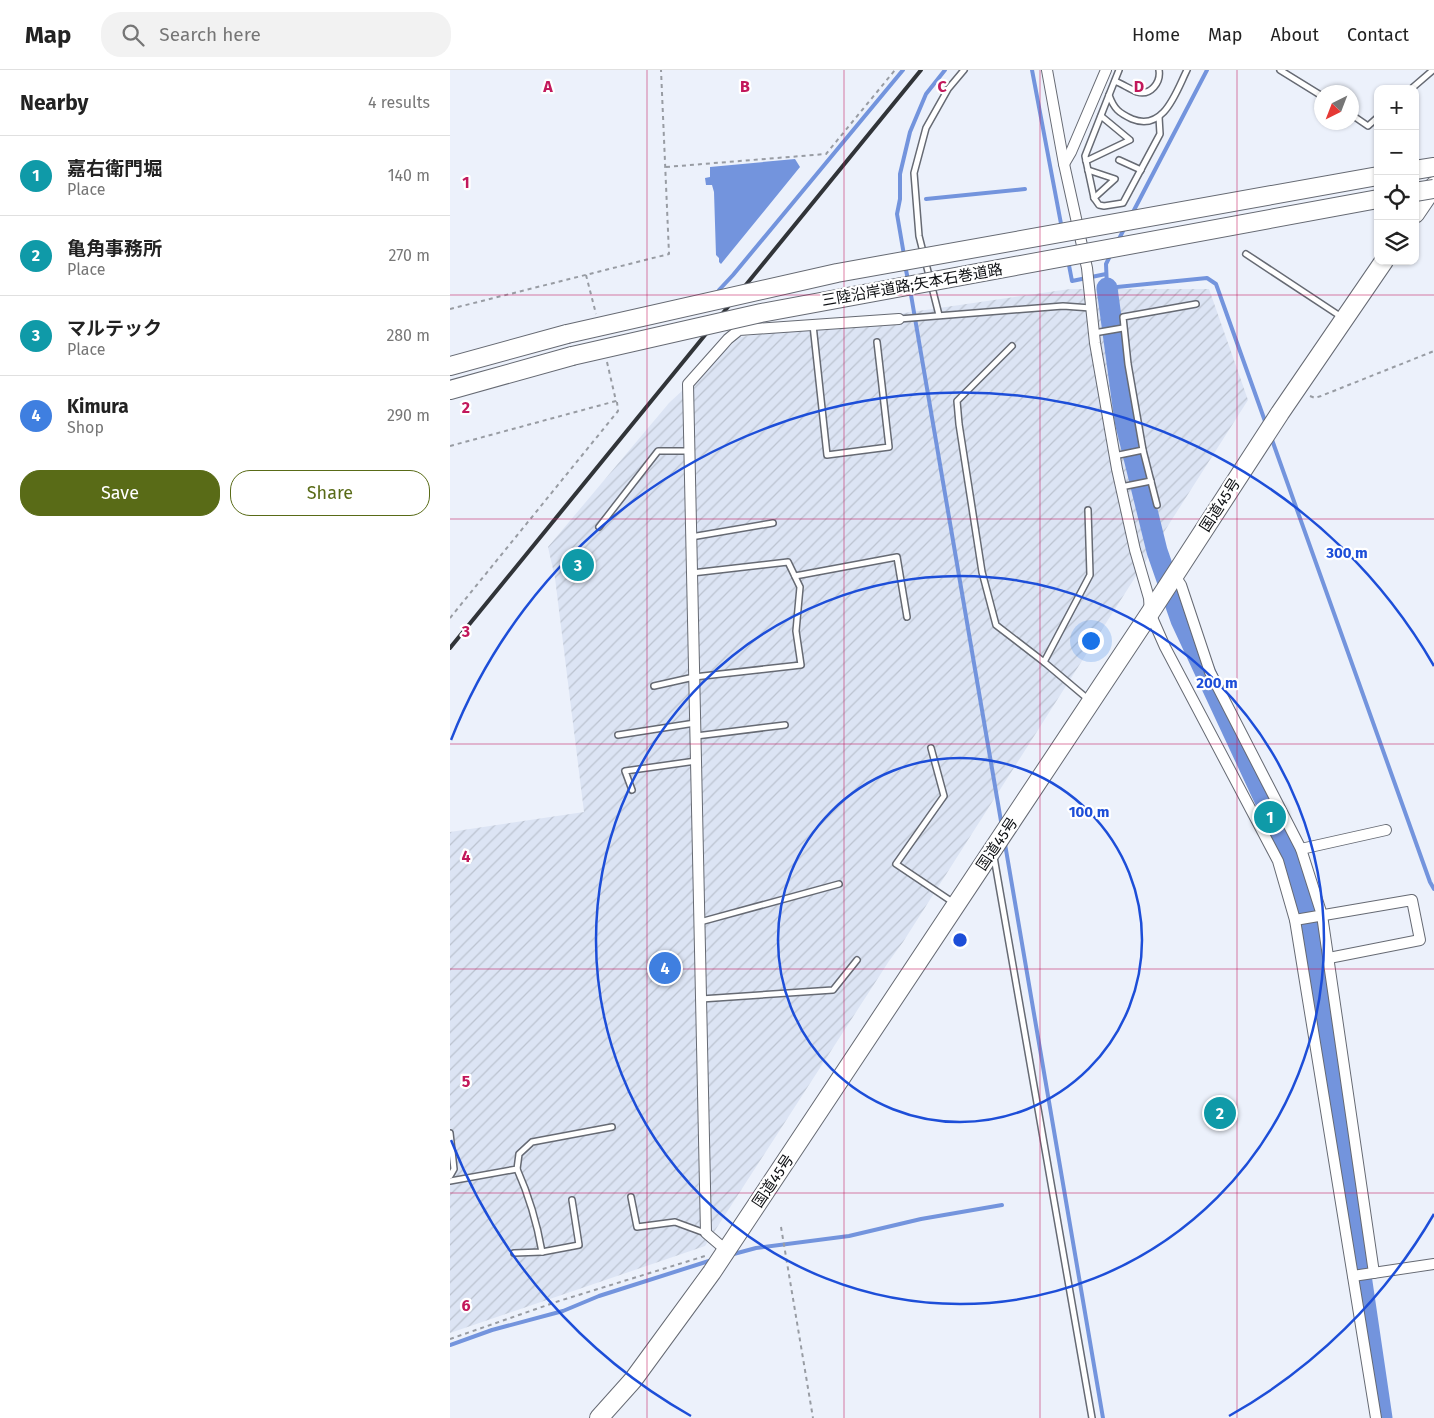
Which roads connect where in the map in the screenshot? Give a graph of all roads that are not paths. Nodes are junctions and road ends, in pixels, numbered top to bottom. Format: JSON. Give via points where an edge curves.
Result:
{"nodes":[{"id":1,"x":964,"y":70,"type":"edge"},
{"id":2,"x":1047,"y":70,"type":"edge"},
{"id":3,"x":1106,"y":70,"type":"edge"},
{"id":4,"x":1119,"y":70,"type":"edge"},
{"id":5,"x":1159,"y":70,"type":"edge"},
{"id":6,"x":1187,"y":70,"type":"edge"},
{"id":7,"x":1280,"y":70,"type":"edge"},
{"id":8,"x":1433,"y":70,"type":"edge"},
{"id":9,"x":1115,"y":81,"type":"junction"},
{"id":10,"x":1416,"y":85,"type":"edge"},
{"id":11,"x":1314,"y":91,"type":"edge"},
{"id":12,"x":1109,"y":94,"type":"junction"},
{"id":13,"x":1101,"y":116,"type":"junction"},
{"id":14,"x":1160,"y":117,"type":"junction"},
{"id":15,"x":1359,"y":120,"type":"edge"},
{"id":16,"x":1374,"y":121,"type":"edge"},
{"id":17,"x":1119,"y":160,"type":"dead end"},
{"id":18,"x":1086,"y":161,"type":"junction"},
{"id":19,"x":1064,"y":164,"type":"junction"},
{"id":20,"x":1434,"y":167,"type":"edge"},
{"id":21,"x":1419,"y":169,"type":"edge"},
{"id":22,"x":1088,"y":170,"type":"junction"},
{"id":23,"x":1141,"y":170,"type":"junction"},
{"id":24,"x":1374,"y":177,"type":"edge"},
{"id":25,"x":1429,"y":191,"type":"edge"},
{"id":26,"x":1094,"y":198,"type":"junction"},
{"id":27,"x":1374,"y":200,"type":"edge"},
{"id":28,"x":1419,"y":207,"type":"edge"},
{"id":29,"x":1246,"y":254,"type":"dead end"},
{"id":30,"x":1381,"y":265,"type":"edge"},
{"id":31,"x":1196,"y":304,"type":"dead end"},
{"id":32,"x":1091,"y":308,"type":"junction"},
{"id":33,"x":938,"y":315,"type":"junction"},
{"id":34,"x":899,"y":319,"type":"joint"},
{"id":35,"x":1346,"y":319,"type":"junction"},
{"id":36,"x":813,"y":324,"type":"junction"},
{"id":37,"x":1123,"y":328,"type":"junction"},
{"id":38,"x":1095,"y":333,"type":"junction"},
{"id":39,"x":877,"y":342,"type":"dead end"},
{"id":40,"x":1012,"y":346,"type":"dead end"},
{"id":41,"x":450,"y":366,"type":"edge"},
{"id":42,"x":450,"y":390,"type":"edge"},
{"id":43,"x":1143,"y":450,"type":"junction"},
{"id":44,"x":690,"y":451,"type":"junction"},
{"id":45,"x":1115,"y":456,"type":"junction"},
{"id":46,"x":1151,"y":481,"type":"junction"},
{"id":47,"x":1121,"y":487,"type":"junction"},
{"id":48,"x":1157,"y":505,"type":"dead end"},
{"id":49,"x":1088,"y":510,"type":"dead end"},
{"id":50,"x":773,"y":524,"type":"dead end"},
{"id":51,"x":599,"y":527,"type":"dead end"},
{"id":52,"x":692,"y":537,"type":"junction"},
{"id":53,"x":692,"y":573,"type":"junction"},
{"id":54,"x":795,"y":576,"type":"junction"},
{"id":55,"x":1175,"y":576,"type":"junction"},
{"id":56,"x":1151,"y":613,"type":"junction"},
{"id":57,"x":907,"y":617,"type":"dead end"},
{"id":58,"x":1044,"y":662,"type":"junction"},
{"id":59,"x":694,"y":677,"type":"junction"},
{"id":60,"x":654,"y":686,"type":"dead end"},
{"id":61,"x":1092,"y":701,"type":"junction"},
{"id":62,"x":695,"y":723,"type":"junction"},
{"id":63,"x":785,"y":725,"type":"dead end"},
{"id":64,"x":618,"y":735,"type":"dead end"},
{"id":65,"x":696,"y":736,"type":"junction"},
{"id":66,"x":931,"y":748,"type":"dead end"},
{"id":67,"x":696,"y":761,"type":"junction"},
{"id":68,"x":632,"y":790,"type":"dead end"},
{"id":69,"x":1386,"y":830,"type":"dead end"},
{"id":70,"x":995,"y":847,"type":"junction"},
{"id":71,"x":1301,"y":849,"type":"junction"},
{"id":72,"x":839,"y":884,"type":"dead end"},
{"id":73,"x":957,"y":904,"type":"junction"},
{"id":74,"x":1322,"y":915,"type":"junction"},
{"id":75,"x":1295,"y":920,"type":"junction"},
{"id":76,"x":700,"y":922,"type":"junction"},
{"id":77,"x":1329,"y":958,"type":"junction"},
{"id":78,"x":857,"y":960,"type":"dead end"},
{"id":79,"x":701,"y":999,"type":"junction"},
{"id":80,"x":612,"y":1127,"type":"dead end"},
{"id":81,"x":450,"y":1133,"type":"edge"},
{"id":82,"x":517,"y":1169,"type":"junction"},
{"id":83,"x":450,"y":1176,"type":"edge"},
{"id":84,"x":450,"y":1181,"type":"edge"},
{"id":85,"x":631,"y":1197,"type":"dead end"},
{"id":86,"x":572,"y":1200,"type":"dead end"},
{"id":87,"x":706,"y":1233,"type":"junction"},
{"id":88,"x":542,"y":1252,"type":"junction"},
{"id":89,"x":514,"y":1253,"type":"dead end"},
{"id":90,"x":723,"y":1256,"type":"junction"},
{"id":91,"x":1434,"y":1264,"type":"edge"},
{"id":92,"x":1372,"y":1273,"type":"junction"},
{"id":93,"x":1353,"y":1276,"type":"junction"},
{"id":94,"x":599,"y":1418,"type":"edge"},
{"id":95,"x":1092,"y":1418,"type":"edge"},
{"id":96,"x":1376,"y":1418,"type":"edge"}],
"edges":[{"from":1,"to":33,"type":"lane","via":[[948,89],[926,128],[914,173],[919,236]]},
{"from":2,"to":19,"type":"street"},
{"from":3,"to":19,"type":"street"},
{"from":4,"to":9,"type":"lane"},
{"from":5,"to":9,"type":"lane","via":[[1156,86],[1145,92]]},
{"from":6,"to":14,"type":"lane"},
{"from":7,"to":11,"type":"lane"},
{"from":8,"to":10,"type":"lane"},
{"from":9,"to":12,"type":"lane"},
{"from":12,"to":13,"type":"lane"},
{"from":12,"to":14,"type":"lane","via":[[1116,111],[1126,116],[1140,122]]},
{"from":13,"to":18,"type":"lane","via":[[1085,156]]},
{"from":13,"to":18,"type":"lane","via":[[1130,140]]},
{"from":14,"to":23,"type":"lane","via":[[1160,134]]},
{"from":15,"to":16,"type":"lane","via":[[1368,126]]},
{"from":17,"to":23,"type":"lane"},
{"from":18,"to":22,"type":"lane"},
{"from":19,"to":32,"type":"street","via":[[1087,270]]},
{"from":20,"to":21,"type":"highway"},
{"from":22,"to":26,"type":"lane"},
{"from":22,"to":26,"type":"lane","via":[[1115,178]]},
{"from":23,"to":26,"type":"lane","via":[[1124,203],[1104,206]]},
{"from":24,"to":41,"type":"highway","name":"三陸沿岸道路;矢本石巻道路","bridge":true,"via":[[837,274],[567,334]]},
{"from":25,"to":28,"type":"highway"},
{"from":27,"to":42,"type":"highway","name":"三陸沿岸道路;矢本石巻道路","bridge":true,"via":[[762,313],[572,356]]},
{"from":29,"to":35,"type":"lane"},
{"from":30,"to":35,"type":"highway","name":"国道45号"},
{"from":31,"to":37,"type":"lane","via":[[1123,317]]},
{"from":32,"to":33,"type":"lane","via":[[1063,306]]},
{"from":32,"to":38,"type":"street"},
{"from":33,"to":34,"type":"lane"},
{"from":34,"to":36,"type":"street"},
{"from":35,"to":55,"type":"highway","name":"国道45号","via":[[1280,413]]},
{"from":36,"to":39,"type":"lane","via":[[826,455],[889,447]]},
{"from":36,"to":44,"type":"street","via":[[740,330],[728,339],[688,384]]},
{"from":37,"to":38,"type":"lane"},
{"from":37,"to":43,"type":"lane"},
{"from":38,"to":45,"type":"street"},
{"from":40,"to":58,"type":"lane","via":[[958,401],[959,424],[982,572],[996,625]]},
{"from":43,"to":45,"type":"lane"},
{"from":43,"to":46,"type":"lane"},
{"from":44,"to":51,"type":"lane","via":[[658,451]]},
{"from":44,"to":52,"type":"street"},
{"from":45,"to":47,"type":"street"},
{"from":46,"to":47,"type":"lane"},
{"from":46,"to":48,"type":"lane"},
{"from":47,"to":56,"type":"street"},
{"from":49,"to":58,"type":"lane","via":[[1090,575]]},
{"from":50,"to":52,"type":"lane"},
{"from":52,"to":53,"type":"street"},
{"from":53,"to":54,"type":"lane","via":[[788,562]]},
{"from":53,"to":59,"type":"street"},
{"from":54,"to":57,"type":"lane","via":[[897,557]]},
{"from":54,"to":59,"type":"lane","via":[[800,588],[796,631],[801,664]]},
{"from":55,"to":56,"type":"highway","name":"国道45号"},
{"from":55,"to":71,"type":"street","via":[[1181,585],[1210,672]]},
{"from":56,"to":61,"type":"highway","name":"国道45号"},
{"from":56,"to":75,"type":"street","via":[[1165,647],[1278,861]]},
{"from":58,"to":61,"type":"lane"},
{"from":59,"to":60,"type":"lane"},
{"from":59,"to":62,"type":"street"},
{"from":61,"to":70,"type":"highway","name":"国道45号"},
{"from":62,"to":64,"type":"lane"},
{"from":62,"to":65,"type":"street"},
{"from":63,"to":65,"type":"lane"},
{"from":65,"to":67,"type":"street"},
{"from":66,"to":73,"type":"lane","via":[[944,796],[896,864]]},
{"from":67,"to":68,"type":"lane","via":[[625,771]]},
{"from":67,"to":76,"type":"street"},
{"from":69,"to":71,"type":"street"},
{"from":70,"to":73,"type":"highway","name":"国道45号"},
{"from":70,"to":95,"type":"lane"},
{"from":71,"to":74,"type":"street"},
{"from":72,"to":76,"type":"lane"},
{"from":73,"to":90,"type":"highway","name":"国道45号"},
{"from":74,"to":75,"type":"street"},
{"from":74,"to":77,"type":"street"},
{"from":74,"to":77,"type":"street","via":[[1412,900],[1420,940]]},
{"from":75,"to":93,"type":"street"},
{"from":76,"to":79,"type":"street"},
{"from":77,"to":92,"type":"street"},
{"from":78,"to":79,"type":"lane","via":[[833,990]]},
{"from":79,"to":87,"type":"street"},
{"from":80,"to":82,"type":"lane","via":[[532,1142],[519,1154]]},
{"from":81,"to":83,"type":"lane","via":[[454,1169]]},
{"from":82,"to":84,"type":"lane"},
{"from":82,"to":88,"type":"lane","via":[[537,1224]]},
{"from":85,"to":87,"type":"lane","via":[[637,1227],[675,1222]]},
{"from":86,"to":88,"type":"lane","via":[[579,1245]]},
{"from":87,"to":90,"type":"street"},
{"from":88,"to":89,"type":"lane"},
{"from":90,"to":94,"type":"highway","name":"国道45号","via":[[668,1335]]},
{"from":91,"to":92,"type":"street"},
{"from":92,"to":93,"type":"street"},
{"from":93,"to":96,"type":"street"}]}
